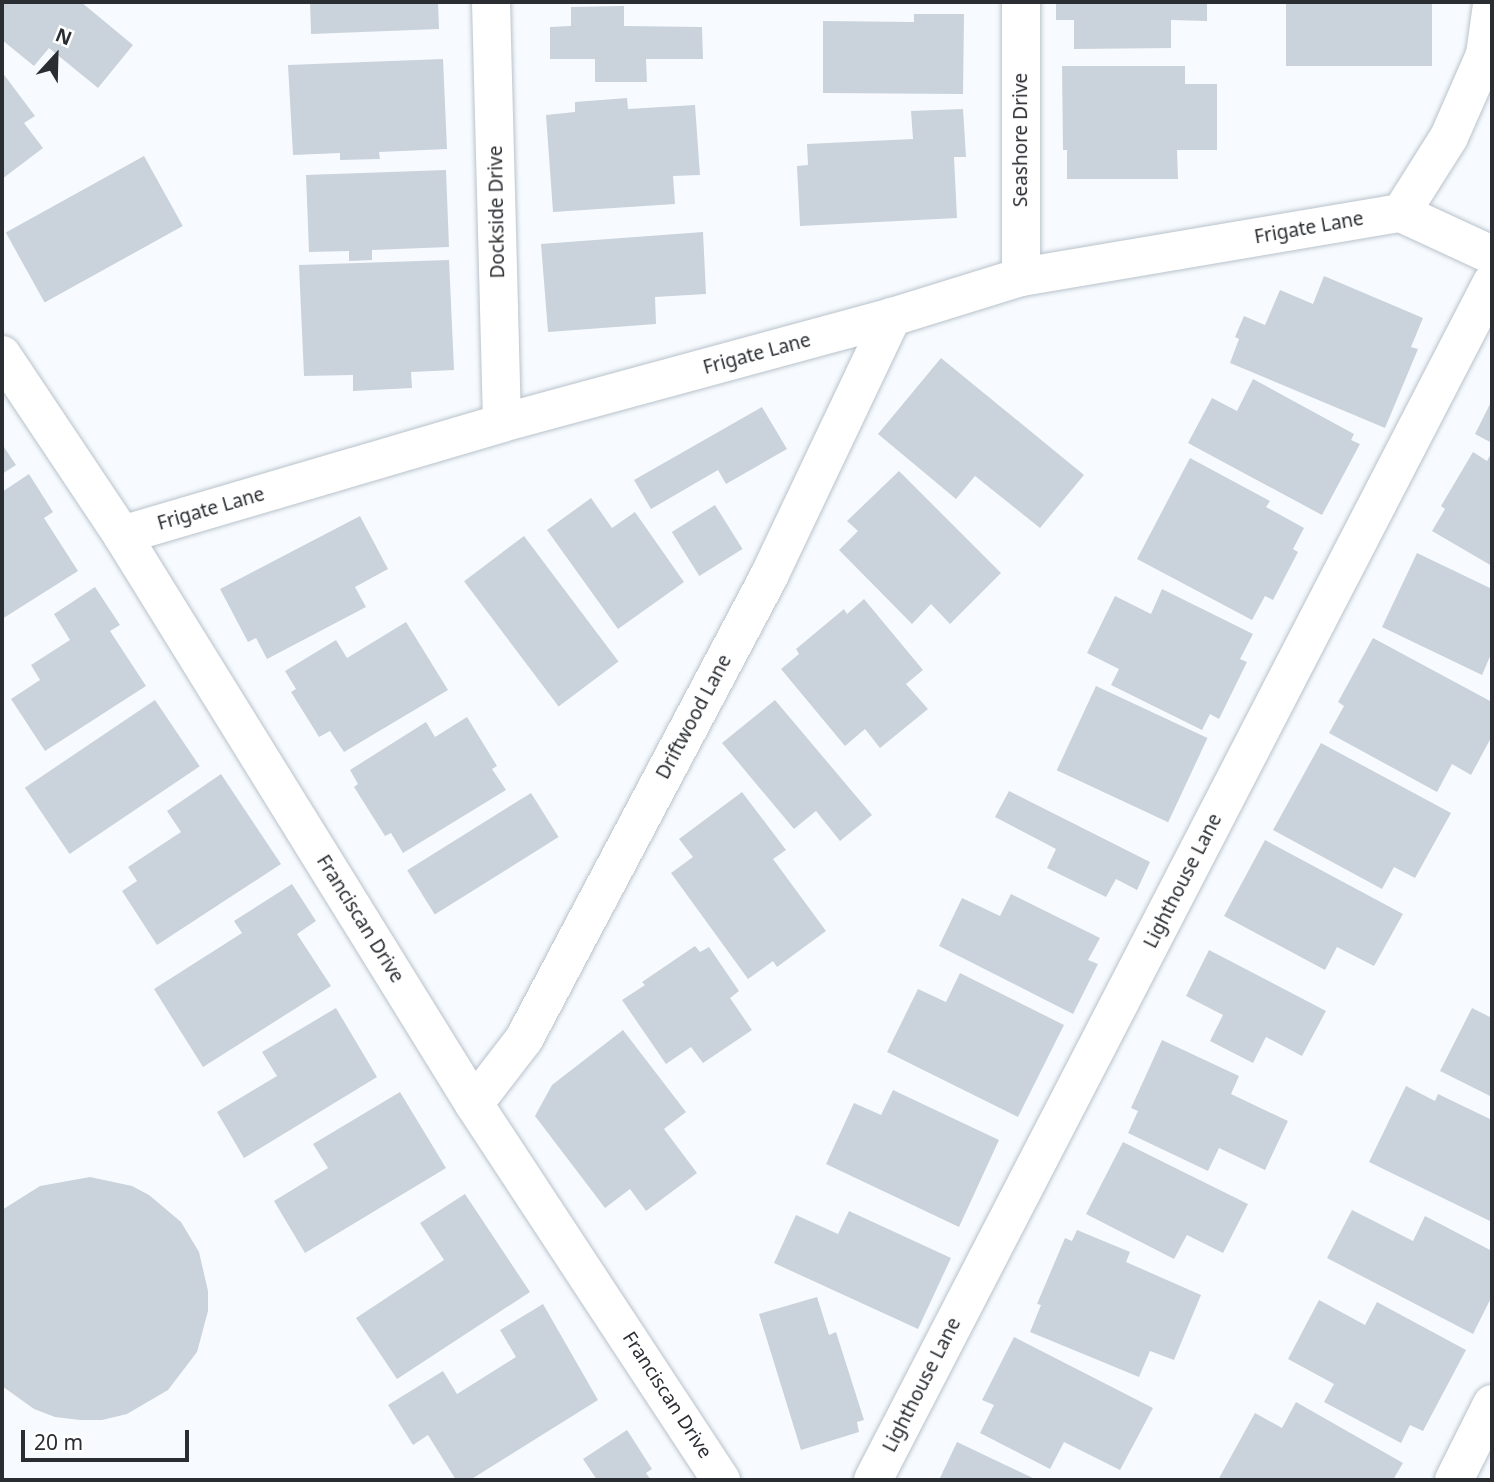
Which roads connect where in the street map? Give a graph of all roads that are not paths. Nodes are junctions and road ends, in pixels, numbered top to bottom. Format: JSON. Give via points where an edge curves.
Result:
{"nodes":[{"id":1,"x":492,"y":2,"type":"edge"},
{"id":2,"x":1021,"y":2,"type":"edge"},
{"id":3,"x":1492,"y":5,"type":"edge"},
{"id":4,"x":1401,"y":213,"type":"junction"},
{"id":5,"x":1492,"y":255,"type":"edge"},
{"id":6,"x":1021,"y":278,"type":"junction"},
{"id":7,"x":1492,"y":282,"type":"edge"},
{"id":8,"x":892,"y":317,"type":"junction"},
{"id":9,"x":2,"y":355,"type":"edge"},
{"id":10,"x":502,"y":423,"type":"junction"},
{"id":11,"x":122,"y":535,"type":"junction"},
{"id":12,"x":474,"y":1104,"type":"junction"},
{"id":13,"x":1492,"y":1404,"type":"edge"},
{"id":14,"x":721,"y":1480,"type":"edge"},
{"id":15,"x":873,"y":1480,"type":"edge"},
{"id":16,"x":1454,"y":1480,"type":"edge"}],
"edges":[{"from":1,"to":10,"type":"street","name":"Dockside Drive"},
{"from":2,"to":6,"type":"street","name":"Seashore Drive"},
{"from":3,"to":4,"type":"street","via":[[1485,55],[1475,79],[1448,137]]},
{"from":4,"to":5,"type":"street"},
{"from":4,"to":6,"type":"street","name":"Frigate Lane"},
{"from":6,"to":8,"type":"street","name":"Frigate Lane"},
{"from":7,"to":15,"type":"street","name":"Lighthouse Lane"},
{"from":8,"to":10,"type":"street","name":"Frigate Lane"},
{"from":8,"to":12,"type":"street","name":"Driftwood Lane","via":[[768,576],[524,1039]]},
{"from":9,"to":11,"type":"street","name":"Franciscan Drive"},
{"from":10,"to":11,"type":"street","name":"Frigate Lane"},
{"from":11,"to":12,"type":"street","name":"Franciscan Drive"},
{"from":12,"to":14,"type":"street","name":"Franciscan Drive"},
{"from":13,"to":16,"type":"street"}]}
